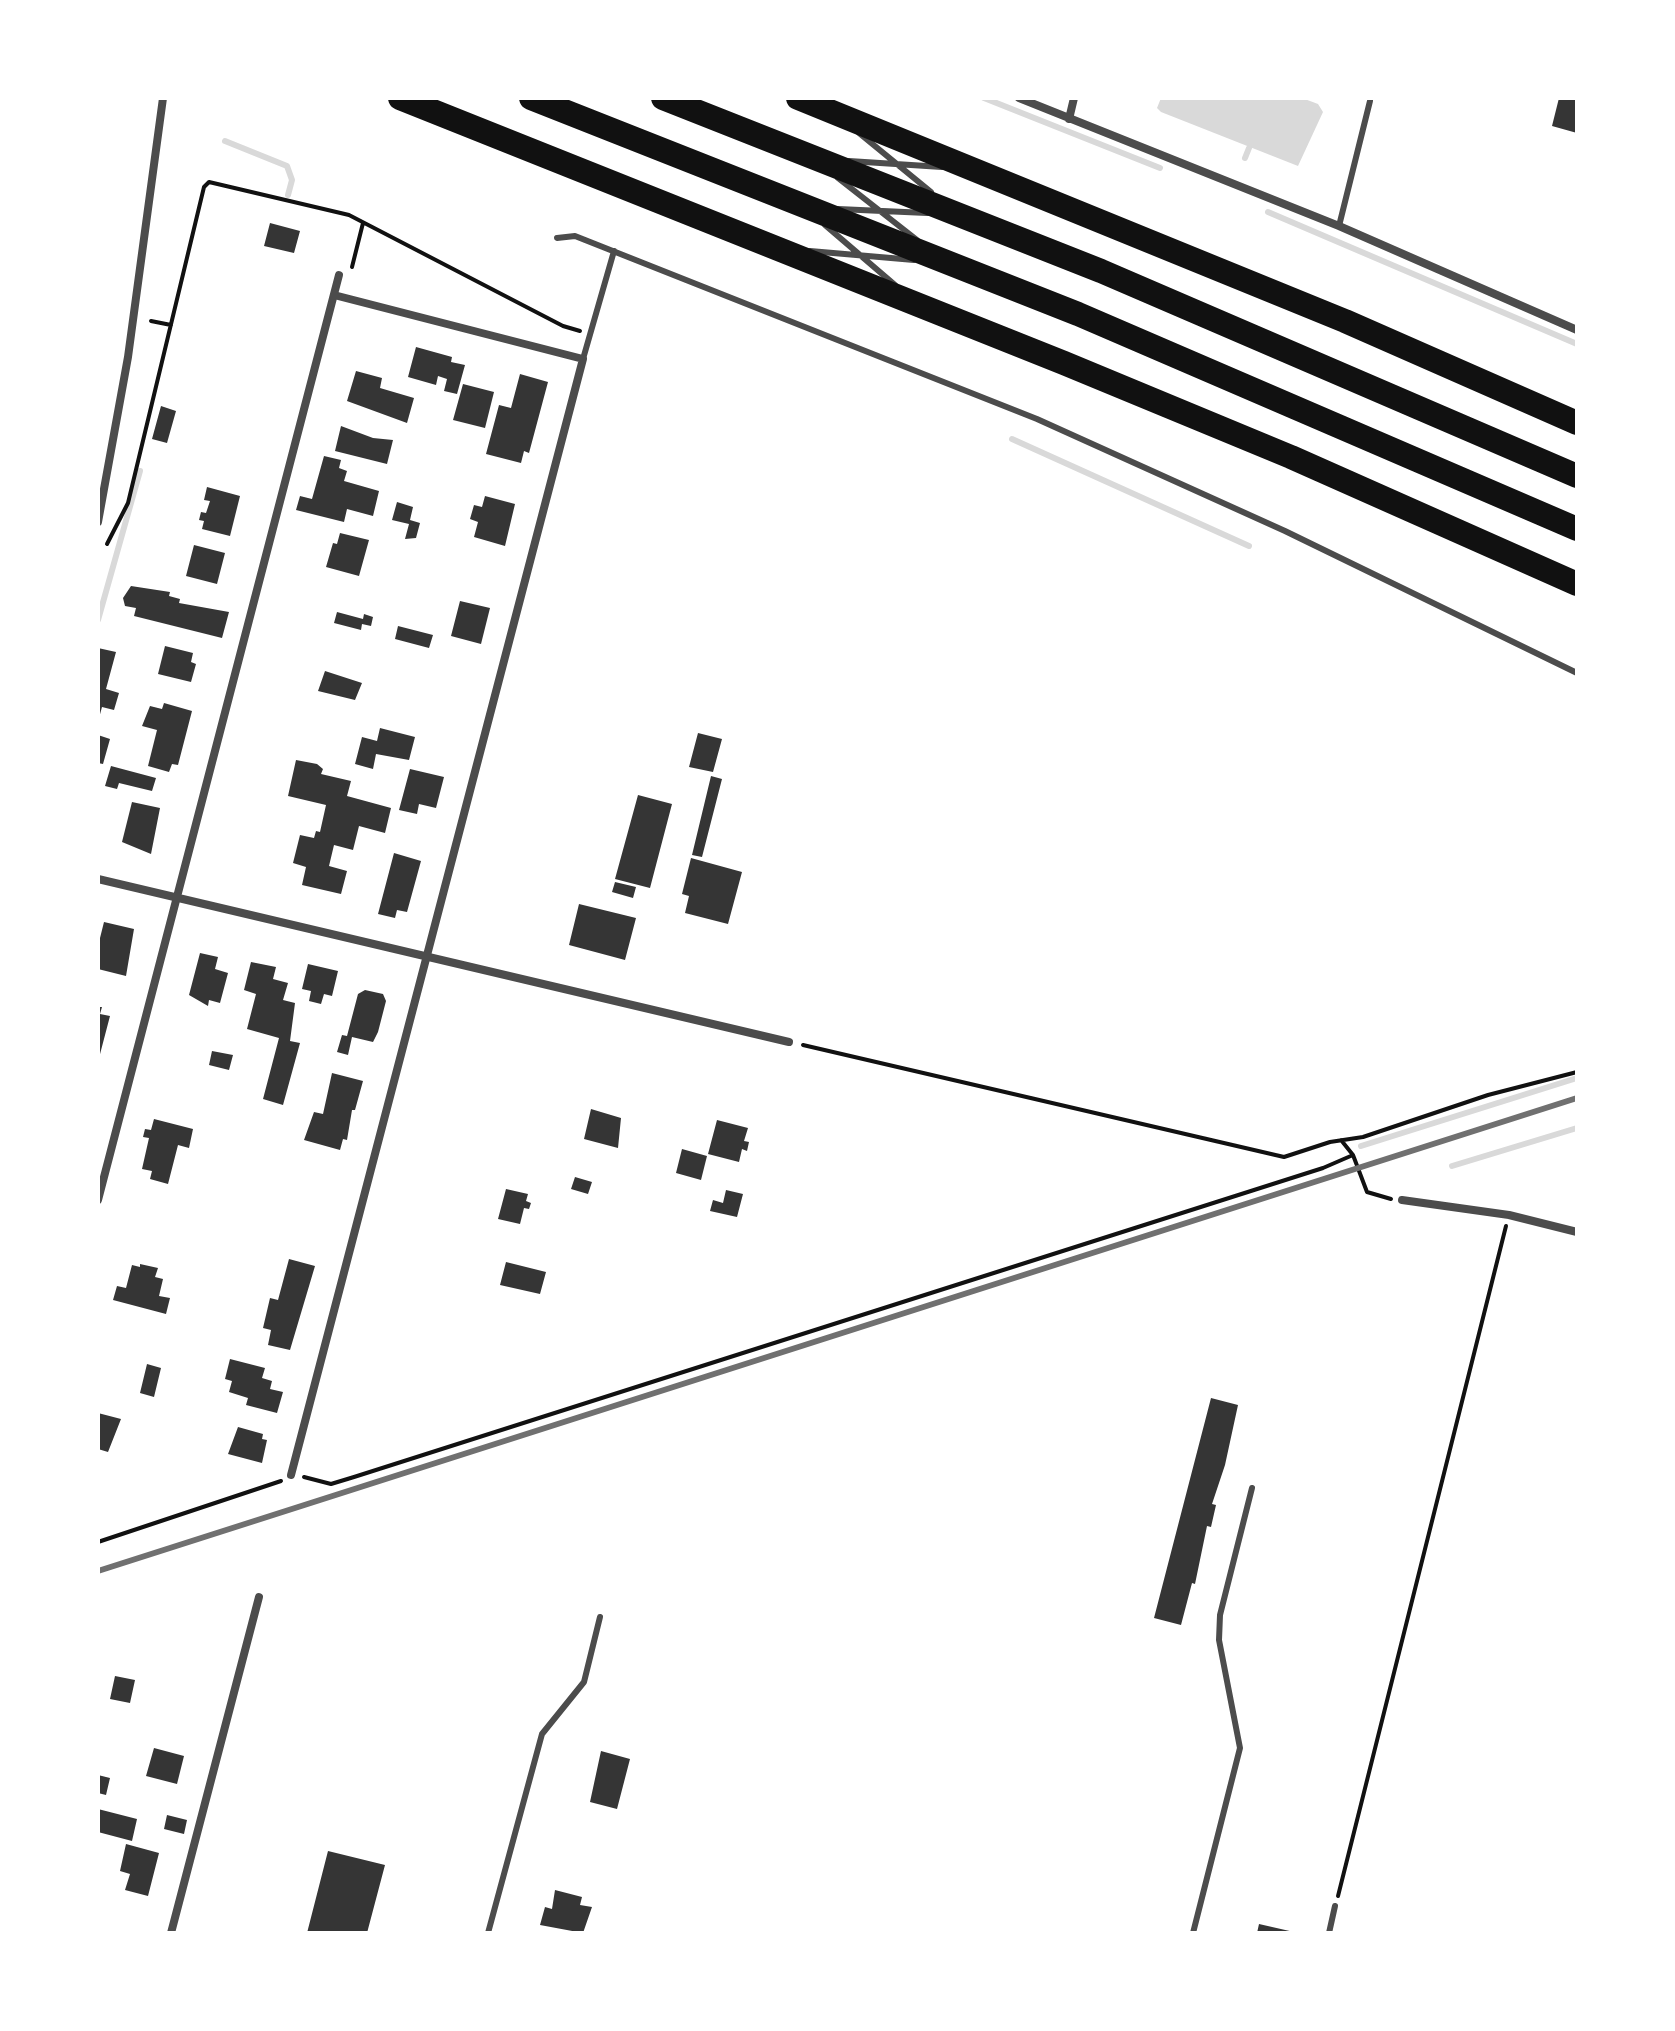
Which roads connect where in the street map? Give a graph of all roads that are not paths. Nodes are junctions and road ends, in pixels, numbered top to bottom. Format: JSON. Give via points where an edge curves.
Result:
{"nodes":[{"id":1,"x":163,"y":98,"type":"edge"},
{"id":2,"x":400,"y":98,"type":"edge"},
{"id":3,"x":531,"y":98,"type":"edge"},
{"id":4,"x":663,"y":98,"type":"edge"},
{"id":5,"x":798,"y":98,"type":"edge"},
{"id":6,"x":1019,"y":98,"type":"edge"},
{"id":7,"x":1074,"y":98,"type":"edge"},
{"id":8,"x":1370,"y":101,"type":"dead end"},
{"id":9,"x":834,"y":112,"type":"junction"},
{"id":10,"x":1069,"y":119,"type":"junction"},
{"id":11,"x":813,"y":158,"type":"junction"},
{"id":12,"x":897,"y":164,"type":"junction"},
{"id":13,"x":975,"y":170,"type":"junction"},
{"id":14,"x":804,"y":207,"type":"junction"},
{"id":15,"x":880,"y":211,"type":"junction"},
{"id":16,"x":958,"y":215,"type":"junction"},
{"id":17,"x":1339,"y":226,"type":"junction"},
{"id":18,"x":557,"y":238,"type":"dead end"},
{"id":19,"x":773,"y":247,"type":"junction"},
{"id":20,"x":614,"y":251,"type":"junction"},
{"id":21,"x":860,"y":255,"type":"junction"},
{"id":22,"x":946,"y":263,"type":"junction"},
{"id":23,"x":339,"y":275,"type":"dead end"},
{"id":24,"x":334,"y":295,"type":"junction"},
{"id":25,"x":920,"y":306,"type":"junction"},
{"id":26,"x":1577,"y":330,"type":"edge"},
{"id":27,"x":583,"y":359,"type":"junction"},
{"id":28,"x":1577,"y":423,"type":"edge"},
{"id":29,"x":1577,"y":476,"type":"edge"},
{"id":30,"x":98,"y":522,"type":"edge"},
{"id":31,"x":1577,"y":529,"type":"edge"},
{"id":32,"x":1577,"y":584,"type":"edge"},
{"id":33,"x":1577,"y":673,"type":"edge"},
{"id":34,"x":98,"y":879,"type":"edge"},
{"id":35,"x":176,"y":898,"type":"junction"},
{"id":36,"x":426,"y":958,"type":"junction"},
{"id":37,"x":789,"y":1042,"type":"road end"},
{"id":38,"x":98,"y":1200,"type":"edge"},
{"id":39,"x":1402,"y":1200,"type":"road end"},
{"id":40,"x":1577,"y":1232,"type":"edge"},
{"id":41,"x":291,"y":1475,"type":"road end"},
{"id":42,"x":1252,"y":1488,"type":"dead end"},
{"id":43,"x":259,"y":1597,"type":"dead end"},
{"id":44,"x":600,"y":1617,"type":"dead end"},
{"id":45,"x":1335,"y":1906,"type":"road end"},
{"id":46,"x":171,"y":1933,"type":"edge"},
{"id":47,"x":488,"y":1933,"type":"edge"},
{"id":48,"x":1193,"y":1933,"type":"edge"},
{"id":49,"x":1329,"y":1933,"type":"edge"}],
"edges":[{"from":1,"to":30,"type":"street","via":[[126,373]]},
{"from":2,"to":19,"type":"highway"},
{"from":3,"to":14,"type":"highway"},
{"from":4,"to":11,"type":"highway"},
{"from":5,"to":9,"type":"highway"},
{"from":6,"to":10,"type":"street"},
{"from":7,"to":10,"type":"street"},
{"from":8,"to":17,"type":"lane"},
{"from":9,"to":12,"type":"lane"},
{"from":9,"to":13,"type":"highway"},
{"from":10,"to":17,"type":"street"},
{"from":11,"to":12,"type":"lane"},
{"from":11,"to":15,"type":"lane"},
{"from":11,"to":16,"type":"highway"},
{"from":12,"to":13,"type":"lane"},
{"from":12,"to":16,"type":"lane"},
{"from":13,"to":28,"type":"highway","via":[[1372,332]]},
{"from":14,"to":15,"type":"lane"},
{"from":14,"to":21,"type":"lane"},
{"from":14,"to":22,"type":"highway"},
{"from":15,"to":16,"type":"lane"},
{"from":15,"to":22,"type":"lane"},
{"from":16,"to":29,"type":"highway"},
{"from":17,"to":26,"type":"street"},
{"from":18,"to":20,"type":"lane","via":[[575,236]]},
{"from":19,"to":21,"type":"lane"},
{"from":19,"to":25,"type":"highway"},
{"from":20,"to":27,"type":"lane"},
{"from":20,"to":33,"type":"lane","via":[[1037,419],[1313,544]]},
{"from":21,"to":22,"type":"lane"},
{"from":21,"to":25,"type":"lane"},
{"from":22,"to":31,"type":"highway","via":[[1310,412]]},
{"from":23,"to":24,"type":"street"},
{"from":24,"to":27,"type":"street"},
{"from":24,"to":35,"type":"street"},
{"from":25,"to":32,"type":"highway","via":[[1291,457]]},
{"from":27,"to":36,"type":"street"},
{"from":34,"to":35,"type":"street"},
{"from":35,"to":36,"type":"street"},
{"from":35,"to":38,"type":"street"},
{"from":36,"to":37,"type":"street"},
{"from":36,"to":41,"type":"street"},
{"from":39,"to":40,"type":"street","via":[[1509,1215]]},
{"from":42,"to":48,"type":"lane","via":[[1220,1615],[1219,1640],[1240,1748]]},
{"from":43,"to":46,"type":"street"},
{"from":44,"to":47,"type":"lane","via":[[584,1682],[542,1734]]},
{"from":45,"to":49,"type":"lane"}]}
